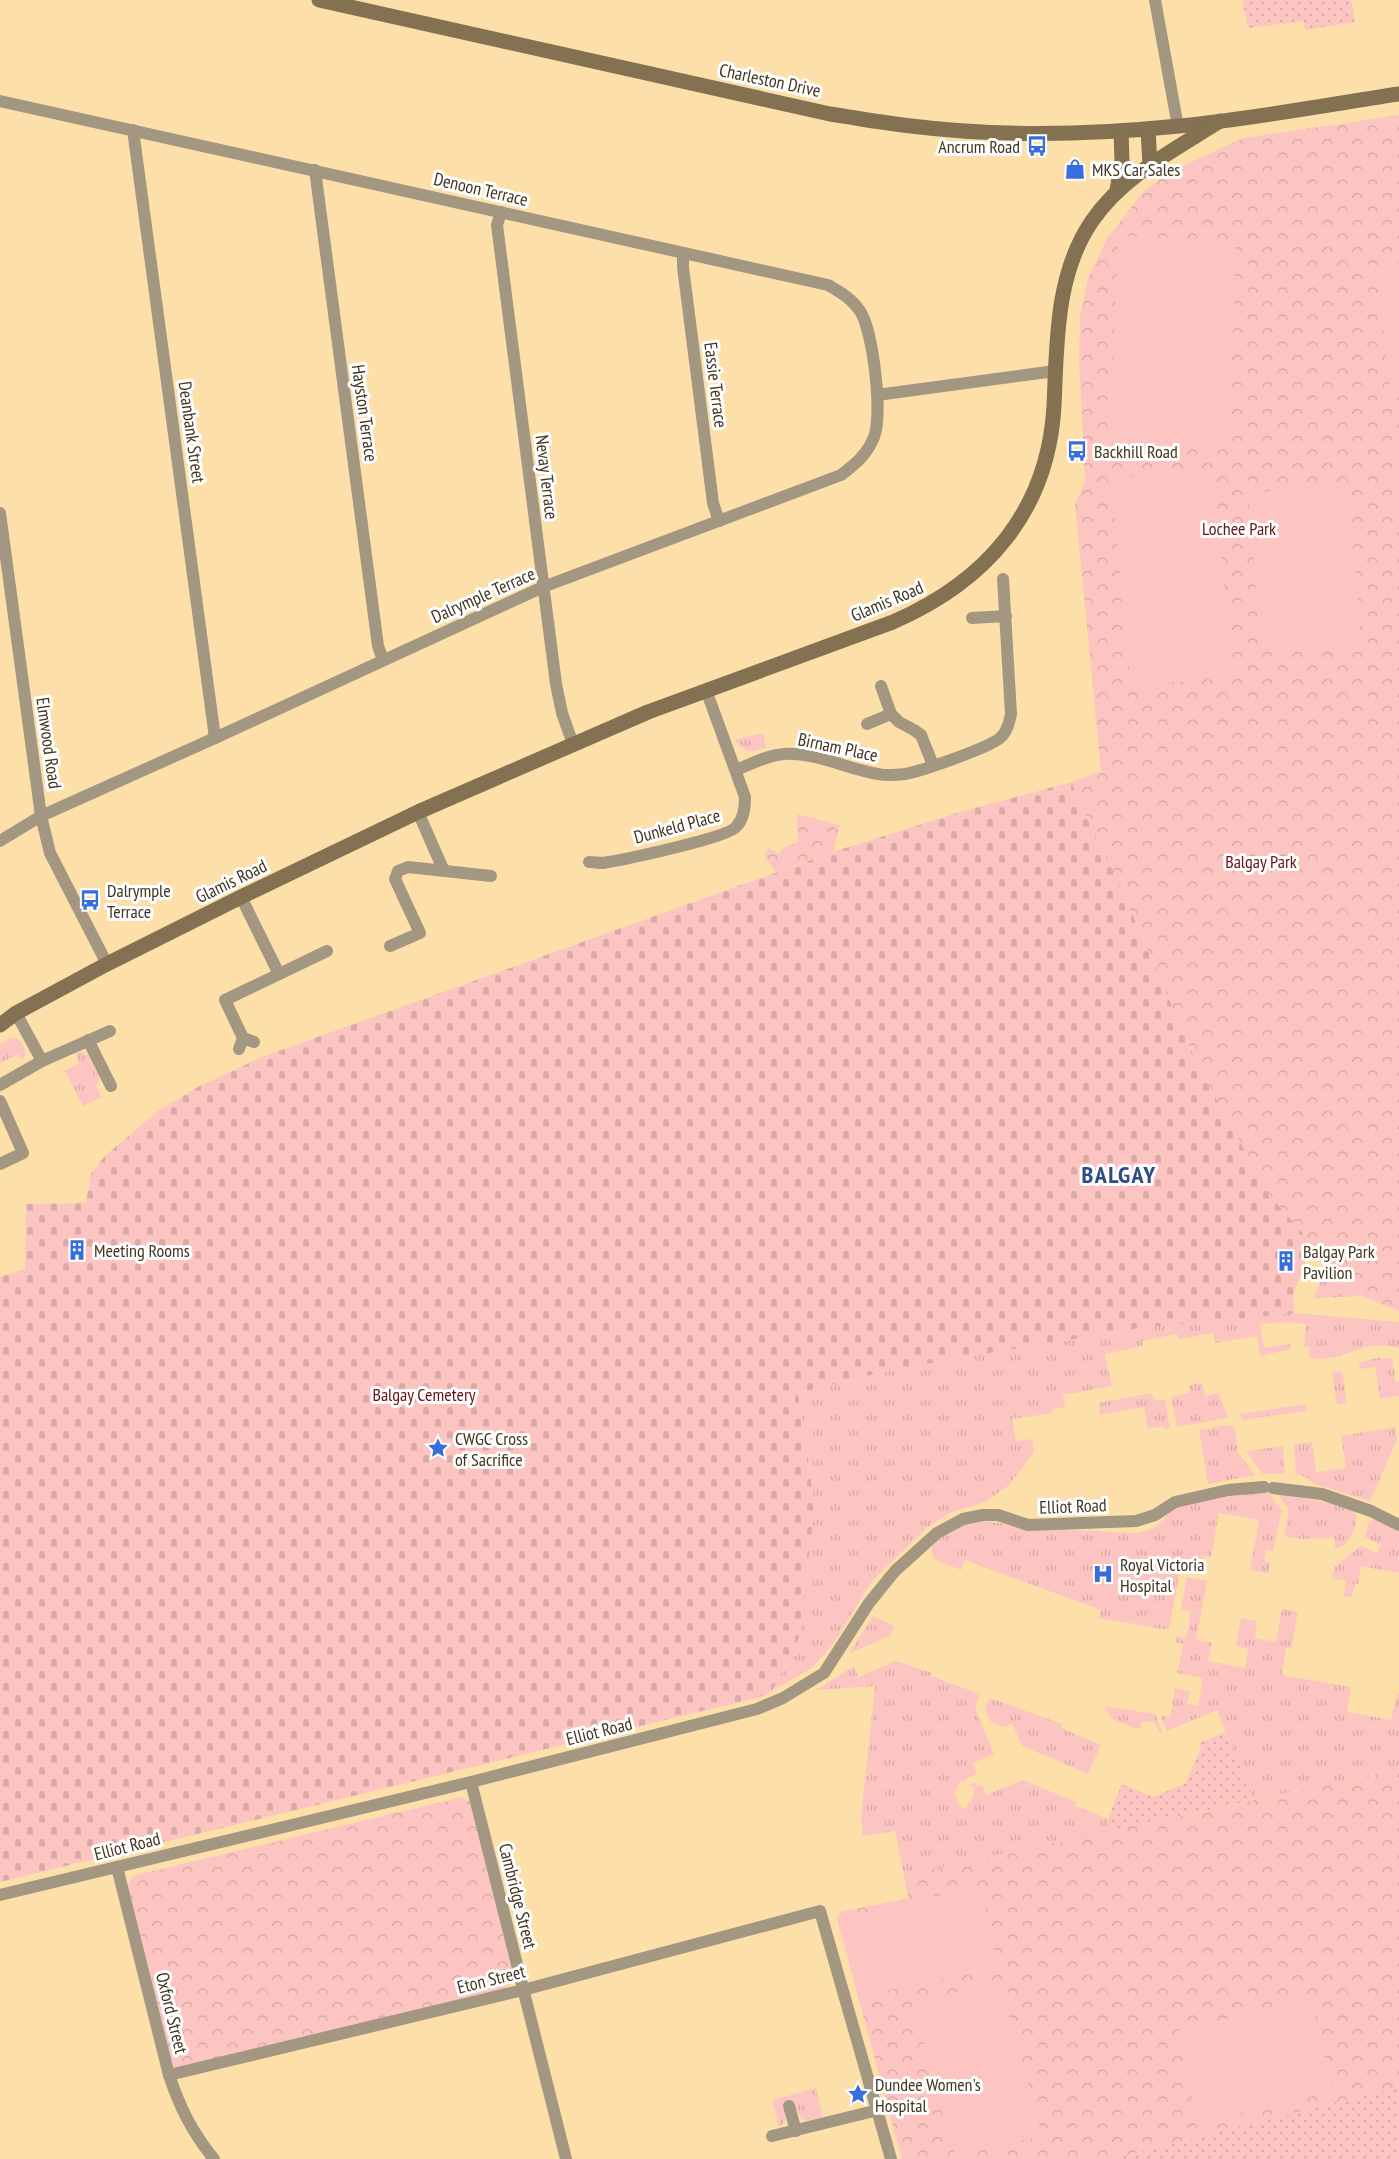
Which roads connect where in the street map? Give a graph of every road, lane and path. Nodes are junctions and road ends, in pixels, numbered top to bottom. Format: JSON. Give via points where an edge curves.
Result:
{"nodes":[{"id":1,"x":319,"y":0,"type":"edge"},
{"id":2,"x":1155,"y":0,"type":"edge"},
{"id":3,"x":1399,"y":94,"type":"edge"},
{"id":4,"x":0,"y":101,"type":"edge"},
{"id":5,"x":1220,"y":121,"type":"junction"},
{"id":6,"x":1178,"y":127,"type":"junction"},
{"id":7,"x":1148,"y":129,"type":"junction"},
{"id":8,"x":133,"y":130,"type":"junction"},
{"id":9,"x":1121,"y":130,"type":"junction"},
{"id":10,"x":1150,"y":165,"type":"junction"},
{"id":11,"x":315,"y":170,"type":"junction"},
{"id":12,"x":1117,"y":190,"type":"junction"},
{"id":13,"x":501,"y":212,"type":"junction"},
{"id":14,"x":683,"y":253,"type":"junction"},
{"id":15,"x":1055,"y":371,"type":"junction"},
{"id":16,"x":877,"y":395,"type":"junction"},
{"id":17,"x":0,"y":513,"type":"edge"},
{"id":18,"x":719,"y":521,"type":"junction"},
{"id":19,"x":1003,"y":579,"type":"dead end"},
{"id":20,"x":543,"y":587,"type":"junction"},
{"id":21,"x":1006,"y":616,"type":"junction"},
{"id":22,"x":972,"y":618,"type":"dead end"},
{"id":23,"x":383,"y":660,"type":"junction"},
{"id":24,"x":881,"y":686,"type":"dead end"},
{"id":25,"x":706,"y":690,"type":"junction"},
{"id":26,"x":891,"y":714,"type":"junction"},
{"id":27,"x":867,"y":724,"type":"dead end"},
{"id":28,"x":215,"y":738,"type":"junction"},
{"id":29,"x":573,"y":744,"type":"junction"},
{"id":30,"x":933,"y":765,"type":"junction"},
{"id":31,"x":736,"y":770,"type":"junction"},
{"id":32,"x":418,"y":812,"type":"junction"},
{"id":33,"x":41,"y":816,"type":"junction"},
{"id":34,"x":0,"y":841,"type":"edge"},
{"id":35,"x":589,"y":862,"type":"dead end"},
{"id":36,"x":443,"y":869,"type":"junction"},
{"id":37,"x":491,"y":876,"type":"dead end"},
{"id":38,"x":241,"y":897,"type":"junction"},
{"id":39,"x":390,"y":946,"type":"dead end"},
{"id":40,"x":327,"y":951,"type":"dead end"},
{"id":41,"x":107,"y":964,"type":"junction"},
{"id":42,"x":279,"y":974,"type":"junction"},
{"id":43,"x":16,"y":1012,"type":"junction"},
{"id":44,"x":0,"y":1025,"type":"edge"},
{"id":45,"x":110,"y":1031,"type":"dead end"},
{"id":46,"x":88,"y":1040,"type":"junction"},
{"id":47,"x":246,"y":1043,"type":"dead end"},
{"id":48,"x":42,"y":1061,"type":"junction"},
{"id":49,"x":0,"y":1085,"type":"edge"},
{"id":50,"x":111,"y":1086,"type":"dead end"},
{"id":51,"x":0,"y":1101,"type":"edge"},
{"id":52,"x":0,"y":1164,"type":"edge"},
{"id":53,"x":1399,"y":1525,"type":"edge"},
{"id":54,"x":471,"y":1782,"type":"junction"},
{"id":55,"x":117,"y":1867,"type":"junction"},
{"id":56,"x":0,"y":1895,"type":"edge"},
{"id":57,"x":523,"y":1990,"type":"junction"},
{"id":58,"x":169,"y":2075,"type":"junction"},
{"id":59,"x":789,"y":2106,"type":"dead end"},
{"id":60,"x":878,"y":2110,"type":"junction"},
{"id":61,"x":795,"y":2131,"type":"junction"},
{"id":62,"x":772,"y":2136,"type":"dead end"},
{"id":63,"x":214,"y":2159,"type":"edge"},
{"id":64,"x":566,"y":2159,"type":"edge"},
{"id":65,"x":891,"y":2159,"type":"edge"}],
"edges":[{"from":1,"to":9,"type":"street","name":"Charleston Drive","via":[[830,114],[976,132]]},
{"from":2,"to":6,"type":"street"},
{"from":3,"to":5,"type":"street"},
{"from":4,"to":8,"type":"street","name":"Denoon Terrace"},
{"from":5,"to":6,"type":"street","name":"Charleston Drive"},
{"from":5,"to":10,"type":"street","name":"Glamis Road"},
{"from":6,"to":7,"type":"street","name":"Charleston Drive"},
{"from":7,"to":9,"type":"street","name":"Charleston Drive"},
{"from":7,"to":10,"type":"street"},
{"from":8,"to":11,"type":"street","name":"Denoon Terrace"},
{"from":8,"to":28,"type":"street","name":"Deanbank Street"},
{"from":9,"to":12,"type":"street","name":"Glamis Road","via":[[1122,161]]},
{"from":10,"to":12,"type":"street","name":"Glamis Road"},
{"from":11,"to":13,"type":"street","name":"Denoon Terrace"},
{"from":11,"to":23,"type":"street","name":"Hayston Terrace","via":[[378,646]]},
{"from":12,"to":15,"type":"street","name":"Glamis Road","via":[[1091,222],[1070,265],[1059,314]]},
{"from":13,"to":14,"type":"street","name":"Denoon Terrace"},
{"from":13,"to":20,"type":"street","name":"Nevay Terrace","via":[[497,225]]},
{"from":14,"to":16,"type":"street","name":"Denoon Terrace","via":[[828,285],[847,296],[869,331]]},
{"from":14,"to":18,"type":"street","name":"Eassie Terrace","via":[[713,503]]},
{"from":15,"to":16,"type":"street"},
{"from":15,"to":25,"type":"street","name":"Glamis Road","via":[[1050,442],[1041,477],[1015,526],[976,572],[912,614]]},
{"from":16,"to":18,"type":"street","name":"Dalrymple Terrace","via":[[874,436],[856,464],[841,475]]},
{"from":17,"to":33,"type":"street","name":"Elmwood Road"},
{"from":18,"to":20,"type":"street","name":"Dalrymple Terrace"},
{"from":19,"to":21,"type":"street","name":"Birnam Place"},
{"from":20,"to":23,"type":"street","name":"Dalrymple Terrace"},
{"from":20,"to":29,"type":"street","name":"Nevay Terrace","via":[[556,684]]},
{"from":21,"to":22,"type":"street"},
{"from":21,"to":30,"type":"street","name":"Birnam Place","via":[[1011,714],[1008,727],[1000,738],[986,746]]},
{"from":23,"to":28,"type":"street","name":"Dalrymple Terrace"},
{"from":24,"to":26,"type":"street"},
{"from":25,"to":29,"type":"street","name":"Glamis Road"},
{"from":25,"to":31,"type":"street","name":"Dunkeld Place"},
{"from":26,"to":27,"type":"street","name":"Birnam Place"},
{"from":26,"to":30,"type":"street","via":[[921,735]]},
{"from":28,"to":33,"type":"street","name":"Dalrymple Terrace"},
{"from":29,"to":32,"type":"street","name":"Glamis Road"},
{"from":30,"to":31,"type":"street","name":"Birnam Place","via":[[908,773],[878,775],[806,755],[784,754]]},
{"from":31,"to":35,"type":"street","name":"Dunkeld Place","via":[[745,797],[744,814],[735,828],[717,837],[601,863]]},
{"from":32,"to":36,"type":"street"},
{"from":32,"to":38,"type":"street","name":"Glamis Road"},
{"from":33,"to":34,"type":"street","name":"Dalrymple Terrace"},
{"from":33,"to":41,"type":"street","name":"Elmwood Road","via":[[50,853]]},
{"from":36,"to":37,"type":"street"},
{"from":36,"to":39,"type":"street","via":[[408,867],[398,872],[395,879],[420,933]]},
{"from":38,"to":41,"type":"street","name":"Glamis Road"},
{"from":38,"to":42,"type":"street"},
{"from":40,"to":42,"type":"street"},
{"from":41,"to":43,"type":"street","name":"Glamis Road"},
{"from":42,"to":47,"type":"street","via":[[225,1000]]},
{"from":43,"to":44,"type":"street","name":"Glamis Road"},
{"from":43,"to":48,"type":"street"},
{"from":45,"to":46,"type":"street"},
{"from":46,"to":48,"type":"street"},
{"from":46,"to":50,"type":"street"},
{"from":48,"to":49,"type":"street"},
{"from":51,"to":52,"type":"street","via":[[23,1153]]},
{"from":53,"to":54,"type":"street","name":"Elliot Road","via":[[1322,1494],[1269,1488],[1227,1490],[1175,1502],[1136,1521],[1028,1526],[998,1515],[963,1519],[937,1533],[895,1571],[869,1603],[824,1673],[783,1698],[758,1709]]},
{"from":54,"to":55,"type":"street","name":"Elliot Road"},
{"from":54,"to":57,"type":"street","name":"Cambridge Street"},
{"from":55,"to":56,"type":"street","name":"Elliot Road"},
{"from":55,"to":58,"type":"street","name":"Oxford Street"},
{"from":57,"to":58,"type":"street","name":"Eton Street"},
{"from":57,"to":60,"type":"street","name":"Eton Street","via":[[820,1911]]},
{"from":57,"to":64,"type":"street","name":"Cambridge Street"},
{"from":58,"to":63,"type":"street","name":"Oxford Street","via":[[179,2106]]},
{"from":59,"to":61,"type":"street"},
{"from":60,"to":61,"type":"street"},
{"from":60,"to":65,"type":"street"},
{"from":61,"to":62,"type":"street"}]}
